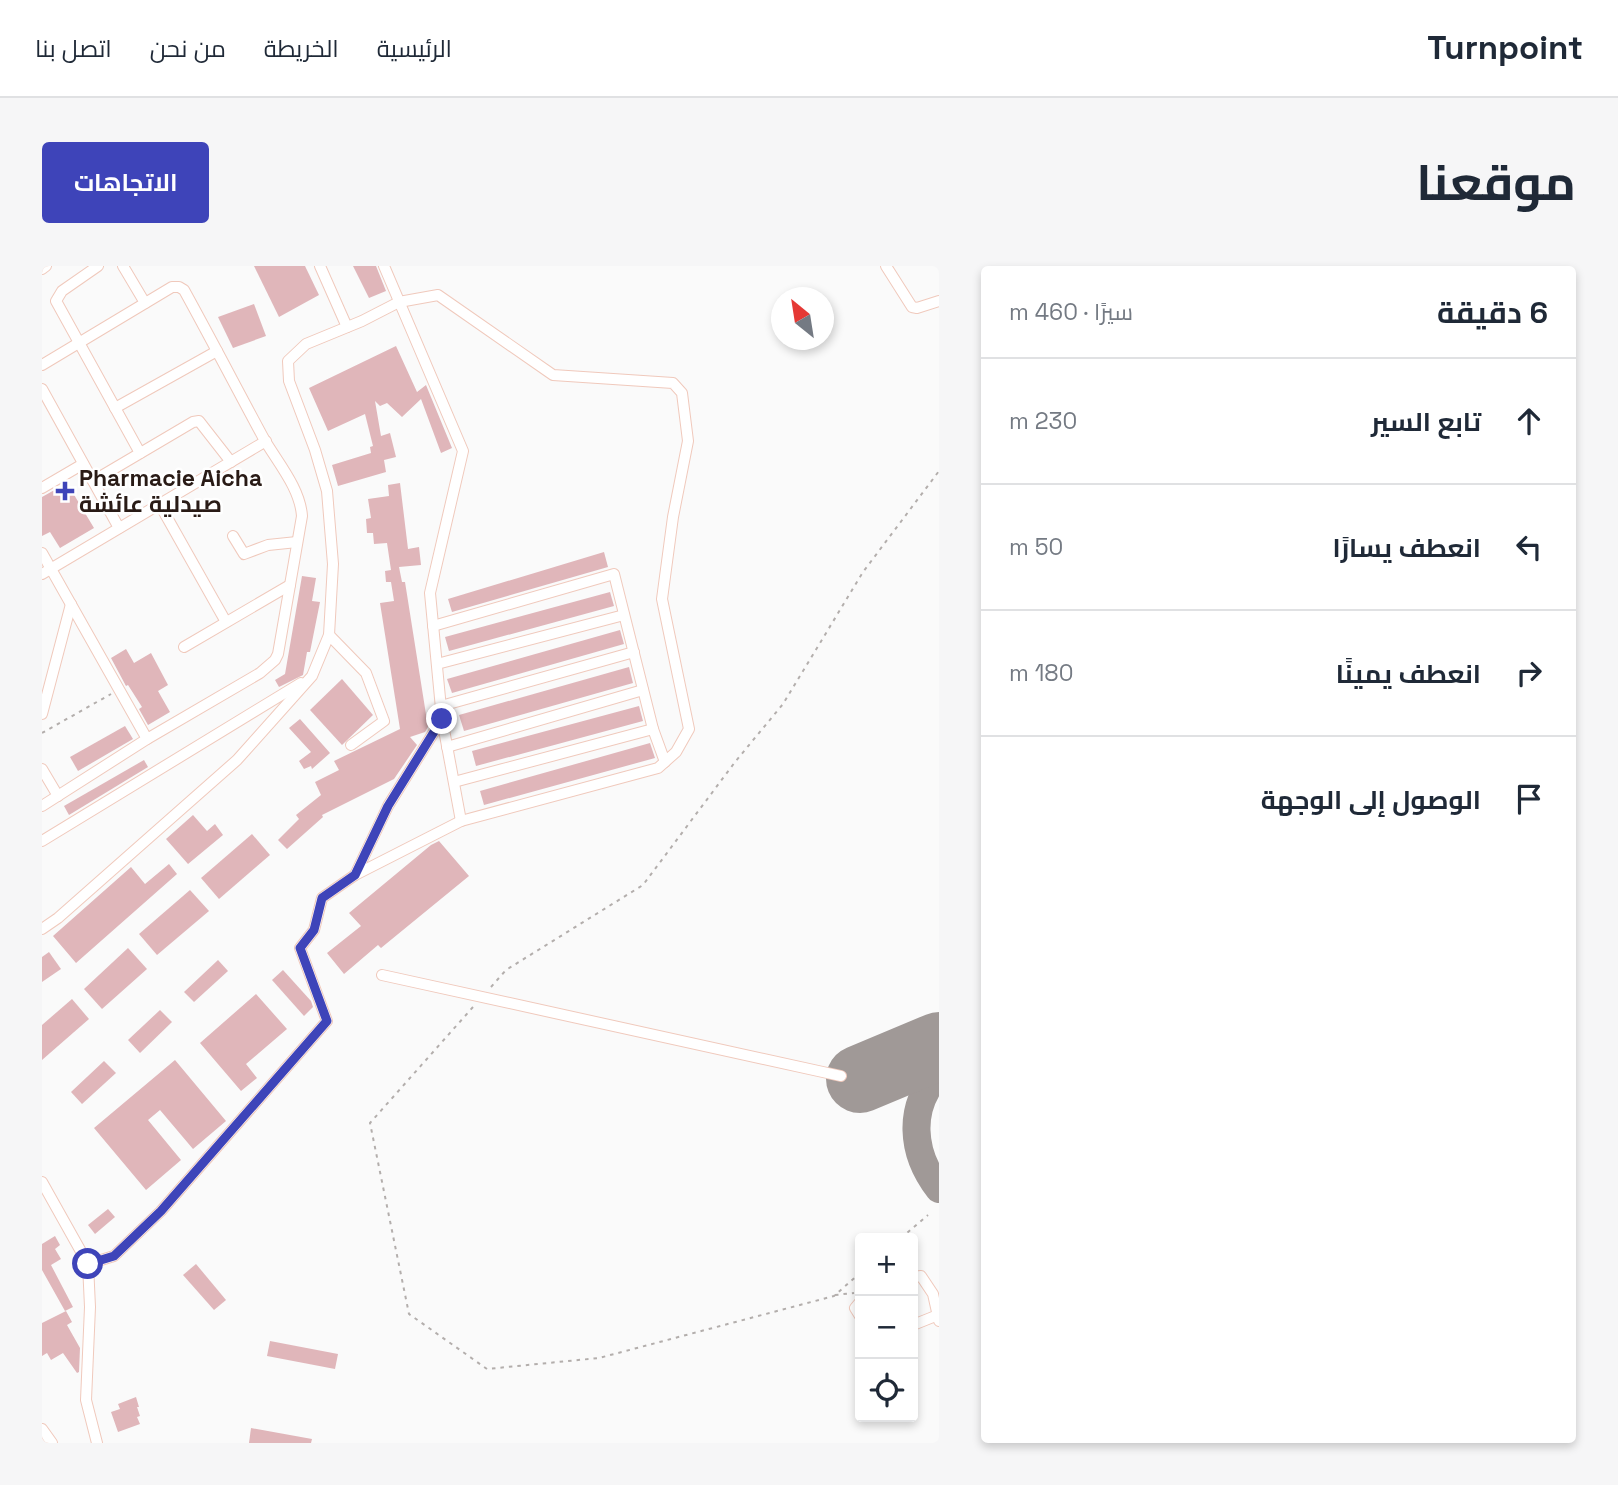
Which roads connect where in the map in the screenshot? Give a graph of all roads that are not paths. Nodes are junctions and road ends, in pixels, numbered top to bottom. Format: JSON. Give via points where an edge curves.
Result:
{"nodes":[{"id":1,"x":46,"y":266,"type":"edge"},
{"id":2,"x":98,"y":266,"type":"edge"},
{"id":3,"x":123,"y":266,"type":"edge"},
{"id":4,"x":320,"y":266,"type":"edge"},
{"id":5,"x":384,"y":266,"type":"edge"},
{"id":6,"x":886,"y":266,"type":"edge"},
{"id":7,"x":42,"y":269,"type":"edge"},
{"id":8,"x":939,"y":301,"type":"edge"},
{"id":9,"x":399,"y":302,"type":"junction"},
{"id":10,"x":145,"y":303,"type":"junction"},
{"id":11,"x":347,"y":327,"type":"junction"},
{"id":12,"x":79,"y":343,"type":"junction"},
{"id":13,"x":217,"y":351,"type":"junction"},
{"id":14,"x":42,"y":365,"type":"edge"},
{"id":15,"x":42,"y":389,"type":"edge"},
{"id":16,"x":115,"y":408,"type":"junction"},
{"id":17,"x":266,"y":441,"type":"junction"},
{"id":18,"x":140,"y":453,"type":"junction"},
{"id":19,"x":231,"y":462,"type":"junction"},
{"id":20,"x":83,"y":464,"type":"junction"},
{"id":21,"x":93,"y":481,"type":"junction"},
{"id":22,"x":42,"y":488,"type":"edge"},
{"id":23,"x":160,"y":505,"type":"junction"},
{"id":24,"x":120,"y":528,"type":"junction"},
{"id":25,"x":233,"y":536,"type":"dead end"},
{"id":26,"x":297,"y":542,"type":"junction"},
{"id":27,"x":42,"y":553,"type":"edge"},
{"id":28,"x":46,"y":572,"type":"edge"},
{"id":29,"x":290,"y":585,"type":"junction"},
{"id":30,"x":71,"y":604,"type":"junction"},
{"id":31,"x":624,"y":615,"type":"junction"},
{"id":32,"x":226,"y":622,"type":"junction"},
{"id":33,"x":433,"y":626,"type":"junction"},
{"id":34,"x":329,"y":635,"type":"junction"},
{"id":35,"x":184,"y":646,"type":"dead end"},
{"id":36,"x":634,"y":652,"type":"junction"},
{"id":37,"x":437,"y":663,"type":"junction"},
{"id":38,"x":312,"y":676,"type":"junction"},
{"id":39,"x":643,"y":690,"type":"junction"},
{"id":40,"x":441,"y":706,"type":"junction"},
{"id":41,"x":42,"y":714,"type":"edge"},
{"id":42,"x":442,"y":719,"type":"junction"},
{"id":43,"x":653,"y":729,"type":"junction"},
{"id":44,"x":147,"y":739,"type":"junction"},
{"id":45,"x":351,"y":745,"type":"dead end"},
{"id":46,"x":447,"y":747,"type":"junction"},
{"id":47,"x":665,"y":762,"type":"junction"},
{"id":48,"x":42,"y":769,"type":"edge"},
{"id":49,"x":454,"y":782,"type":"junction"},
{"id":50,"x":58,"y":796,"type":"junction"},
{"id":51,"x":42,"y":806,"type":"edge"},
{"id":52,"x":461,"y":821,"type":"junction"},
{"id":53,"x":42,"y":841,"type":"edge"},
{"id":54,"x":355,"y":875,"type":"junction"},
{"id":55,"x":42,"y":929,"type":"edge"},
{"id":56,"x":382,"y":975,"type":"dead end"},
{"id":57,"x":841,"y":1076,"type":"dead end"},
{"id":58,"x":42,"y":1182,"type":"edge"},
{"id":59,"x":88,"y":1264,"type":"junction"},
{"id":60,"x":918,"y":1276,"type":"edge"},
{"id":61,"x":938,"y":1318,"type":"edge"},
{"id":62,"x":918,"y":1324,"type":"edge"},
{"id":63,"x":42,"y":1429,"type":"edge"},
{"id":64,"x":52,"y":1443,"type":"edge"},
{"id":65,"x":97,"y":1443,"type":"edge"}],
"edges":[{"from":1,"to":7,"type":"street"},
{"from":2,"to":12,"type":"street","via":[[62,291],[56,301]]},
{"from":3,"to":10,"type":"street"},
{"from":4,"to":11,"type":"street"},
{"from":5,"to":9,"type":"street"},
{"from":6,"to":8,"type":"street","via":[[912,307]]},
{"from":9,"to":11,"type":"street"},
{"from":9,"to":33,"type":"street","via":[[463,452],[430,593]]},
{"from":9,"to":47,"type":"street","via":[[438,295],[553,375],[673,383],[682,393],[688,441],[662,599],[689,729]]},
{"from":10,"to":12,"type":"street"},
{"from":10,"to":13,"type":"street","via":[[179,286]]},
{"from":11,"to":34,"type":"street","via":[[306,344],[288,360],[289,381],[327,491],[333,564]]},
{"from":12,"to":14,"type":"street"},
{"from":12,"to":16,"type":"street"},
{"from":13,"to":16,"type":"street"},
{"from":13,"to":17,"type":"street"},
{"from":15,"to":20,"type":"street"},
{"from":16,"to":18,"type":"street"},
{"from":17,"to":19,"type":"street"},
{"from":17,"to":26,"type":"street","via":[[299,500],[302,516]]},
{"from":18,"to":19,"type":"street","via":[[200,421]]},
{"from":18,"to":21,"type":"street"},
{"from":19,"to":23,"type":"street"},
{"from":20,"to":21,"type":"street"},
{"from":20,"to":22,"type":"street"},
{"from":21,"to":24,"type":"street"},
{"from":23,"to":24,"type":"street"},
{"from":23,"to":32,"type":"street"},
{"from":24,"to":28,"type":"street"},
{"from":25,"to":26,"type":"street","via":[[244,554]]},
{"from":26,"to":29,"type":"street"},
{"from":27,"to":28,"type":"street"},
{"from":28,"to":30,"type":"street"},
{"from":29,"to":32,"type":"street"},
{"from":29,"to":44,"type":"street","via":[[275,660]]},
{"from":30,"to":41,"type":"street"},
{"from":30,"to":44,"type":"street"},
{"from":31,"to":33,"type":"street","via":[[614,574]]},
{"from":31,"to":36,"type":"street"},
{"from":31,"to":37,"type":"street"},
{"from":32,"to":35,"type":"street"},
{"from":33,"to":37,"type":"street"},
{"from":34,"to":38,"type":"street"},
{"from":34,"to":45,"type":"street","via":[[366,673],[384,721]]},
{"from":36,"to":39,"type":"street"},
{"from":36,"to":40,"type":"street"},
{"from":37,"to":40,"type":"street"},
{"from":38,"to":53,"type":"street"},
{"from":38,"to":55,"type":"street","via":[[237,760]]},
{"from":39,"to":43,"type":"street"},
{"from":39,"to":46,"type":"street"},
{"from":40,"to":42,"type":"street"},
{"from":42,"to":46,"type":"street"},
{"from":42,"to":54,"type":"street","via":[[388,806]]},
{"from":43,"to":47,"type":"street"},
{"from":43,"to":49,"type":"street"},
{"from":44,"to":50,"type":"street"},
{"from":46,"to":49,"type":"street"},
{"from":47,"to":52,"type":"street","via":[[658,768]]},
{"from":48,"to":50,"type":"street"},
{"from":49,"to":52,"type":"street"},
{"from":50,"to":51,"type":"street"},
{"from":52,"to":54,"type":"street"},
{"from":54,"to":59,"type":"street","via":[[322,898],[314,930],[300,948],[327,1021],[161,1211],[114,1256]]},
{"from":56,"to":57,"type":"street"},
{"from":58,"to":59,"type":"street"},
{"from":59,"to":65,"type":"street","via":[[86,1400]]},
{"from":60,"to":61,"type":"street","via":[[933,1294]]},
{"from":61,"to":62,"type":"street"},
{"from":63,"to":64,"type":"street"}]}
